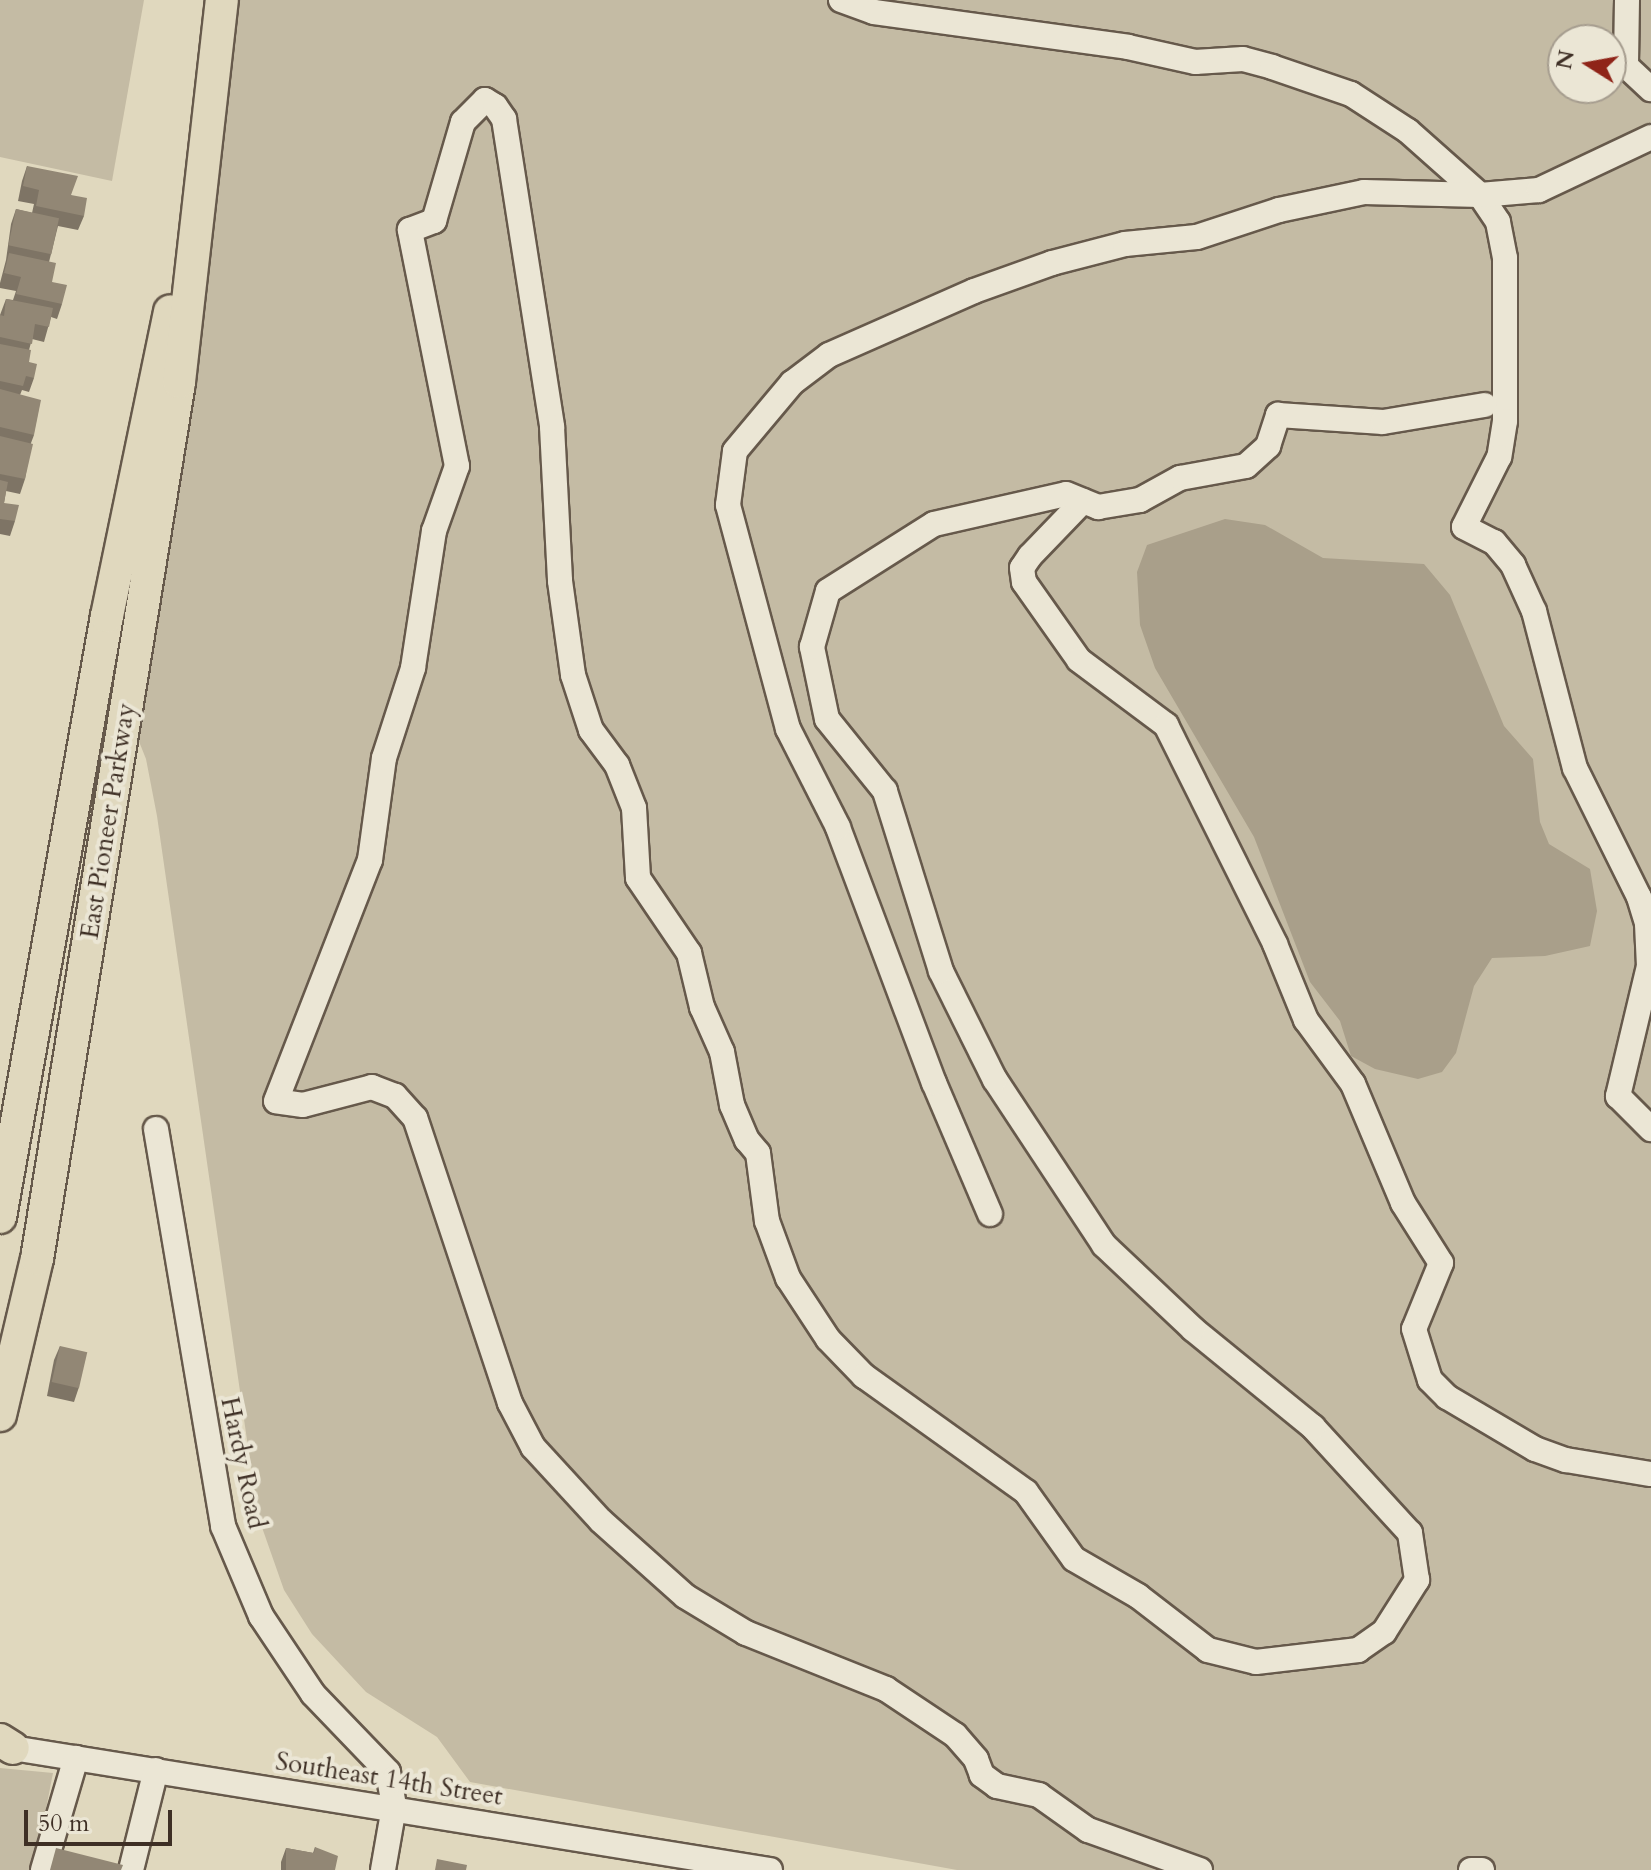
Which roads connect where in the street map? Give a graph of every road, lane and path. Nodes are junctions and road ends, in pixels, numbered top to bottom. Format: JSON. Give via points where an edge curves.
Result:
{"nodes":[{"id":1,"x":222,"y":0,"type":"edge"},
{"id":2,"x":841,"y":0,"type":"edge"},
{"id":3,"x":1627,"y":0,"type":"edge"},
{"id":4,"x":1651,"y":89,"type":"edge"},
{"id":5,"x":1651,"y":137,"type":"edge"},
{"id":6,"x":1480,"y":195,"type":"junction"},
{"id":7,"x":195,"y":224,"type":"junction"},
{"id":8,"x":1485,"y":405,"type":"dead end"},
{"id":9,"x":1083,"y":501,"type":"junction"},
{"id":10,"x":156,"y":1129,"type":"dead end"},
{"id":11,"x":1651,"y":1129,"type":"edge"},
{"id":12,"x":990,"y":1214,"type":"dead end"},
{"id":13,"x":0,"y":1217,"type":"edge"},
{"id":14,"x":0,"y":1415,"type":"edge"},
{"id":15,"x":1651,"y":1474,"type":"edge"},
{"id":16,"x":4,"y":1745,"type":"edge"},
{"id":17,"x":76,"y":1758,"type":"junction"},
{"id":18,"x":156,"y":1770,"type":"junction"},
{"id":19,"x":394,"y":1807,"type":"junction"},
{"id":20,"x":634,"y":1859,"type":"edge"},
{"id":21,"x":43,"y":1870,"type":"edge"},
{"id":22,"x":131,"y":1870,"type":"edge"},
{"id":23,"x":383,"y":1870,"type":"edge"},
{"id":24,"x":770,"y":1870,"type":"edge"},
{"id":25,"x":1200,"y":1870,"type":"edge"},
{"id":26,"x":1471,"y":1870,"type":"edge"},
{"id":27,"x":1482,"y":1870,"type":"edge"}],
"edges":[{"from":1,"to":7,"type":"main road","name":"East Pioneer Parkway"},
{"from":2,"to":6,"type":"street","via":[[874,12],[1128,47],[1195,62],[1243,59],[1272,67],[1351,94],[1408,131]]},
{"from":3,"to":4,"type":"street","via":[[1626,66]]},
{"from":5,"to":6,"type":"street","via":[[1539,190]]},
{"from":6,"to":11,"type":"street","via":[[1498,222],[1505,258],[1505,421],[1499,457],[1464,527],[1494,542],[1513,565],[1550,663],[1575,768],[1639,897],[1647,924],[1649,966],[1618,1096]]},
{"from":6,"to":12,"type":"street","via":[[1364,192],[1279,210],[1197,237],[1125,244],[1052,263],[829,355],[792,383],[735,451],[728,505],[788,729],[838,827],[934,1083]]},
{"from":7,"to":13,"type":"main road","name":"East Pioneer Parkway","via":[[178,273],[107,616]]},
{"from":7,"to":14,"type":"main road","name":"East Pioneer Parkway","via":[[195,275],[179,382],[37,1259]]},
{"from":8,"to":9,"type":"street","via":[[1383,422],[1278,415],[1268,446],[1246,466],[1180,478],[1140,500],[1098,507]]},
{"from":9,"to":15,"type":"street","via":[[1030,556],[1022,568],[1024,582],[1079,660],[1166,725],[1275,944],[1306,1020],[1353,1084],[1403,1203],[1441,1263],[1414,1329],[1430,1380],[1447,1397],[1535,1449],[1566,1460]]},
{"from":9,"to":25,"type":"street","via":[[1066,494],[934,524],[859,569],[828,591],[812,647],[816,680],[827,719],[885,791],[941,971],[995,1080],[1104,1245],[1193,1329],[1313,1427],[1410,1533],[1417,1580],[1384,1632],[1358,1650],[1288,1660],[1256,1662],[1208,1650],[1138,1596],[1074,1559],[1026,1492],[864,1376],[828,1339],[788,1278],[767,1221],[758,1153],[732,1105],[722,1052],[702,1007],[689,953],[638,878],[634,808],[617,765],[591,730],[573,675],[560,581],[552,427],[504,119],[485,100],[463,122],[434,221],[410,230],[457,466],[434,531],[413,668],[384,758],[370,860],[276,1101],[303,1105],[372,1087],[395,1096],[415,1118],[510,1403],[533,1447],[601,1521],[685,1596],[746,1633],[886,1689],[955,1735],[982,1775],[997,1786],[1039,1795],[1088,1830]]},
{"from":10,"to":19,"type":"street","name":"Hardy Road","via":[[223,1526],[261,1616],[313,1694],[388,1772]]},
{"from":16,"to":17,"type":"street","name":"Southeast 14th Street"},
{"from":17,"to":18,"type":"street","name":"Southeast 14th Street"},
{"from":17,"to":21,"type":"street"},
{"from":18,"to":19,"type":"street","name":"Southeast 14th Street"},
{"from":18,"to":22,"type":"street"},
{"from":19,"to":20,"type":"street","name":"Southeast 14th Street"},
{"from":19,"to":23,"type":"street"},
{"from":20,"to":24,"type":"street","name":"Southeast 14th Street"},
{"from":26,"to":27,"type":"street"}]}
